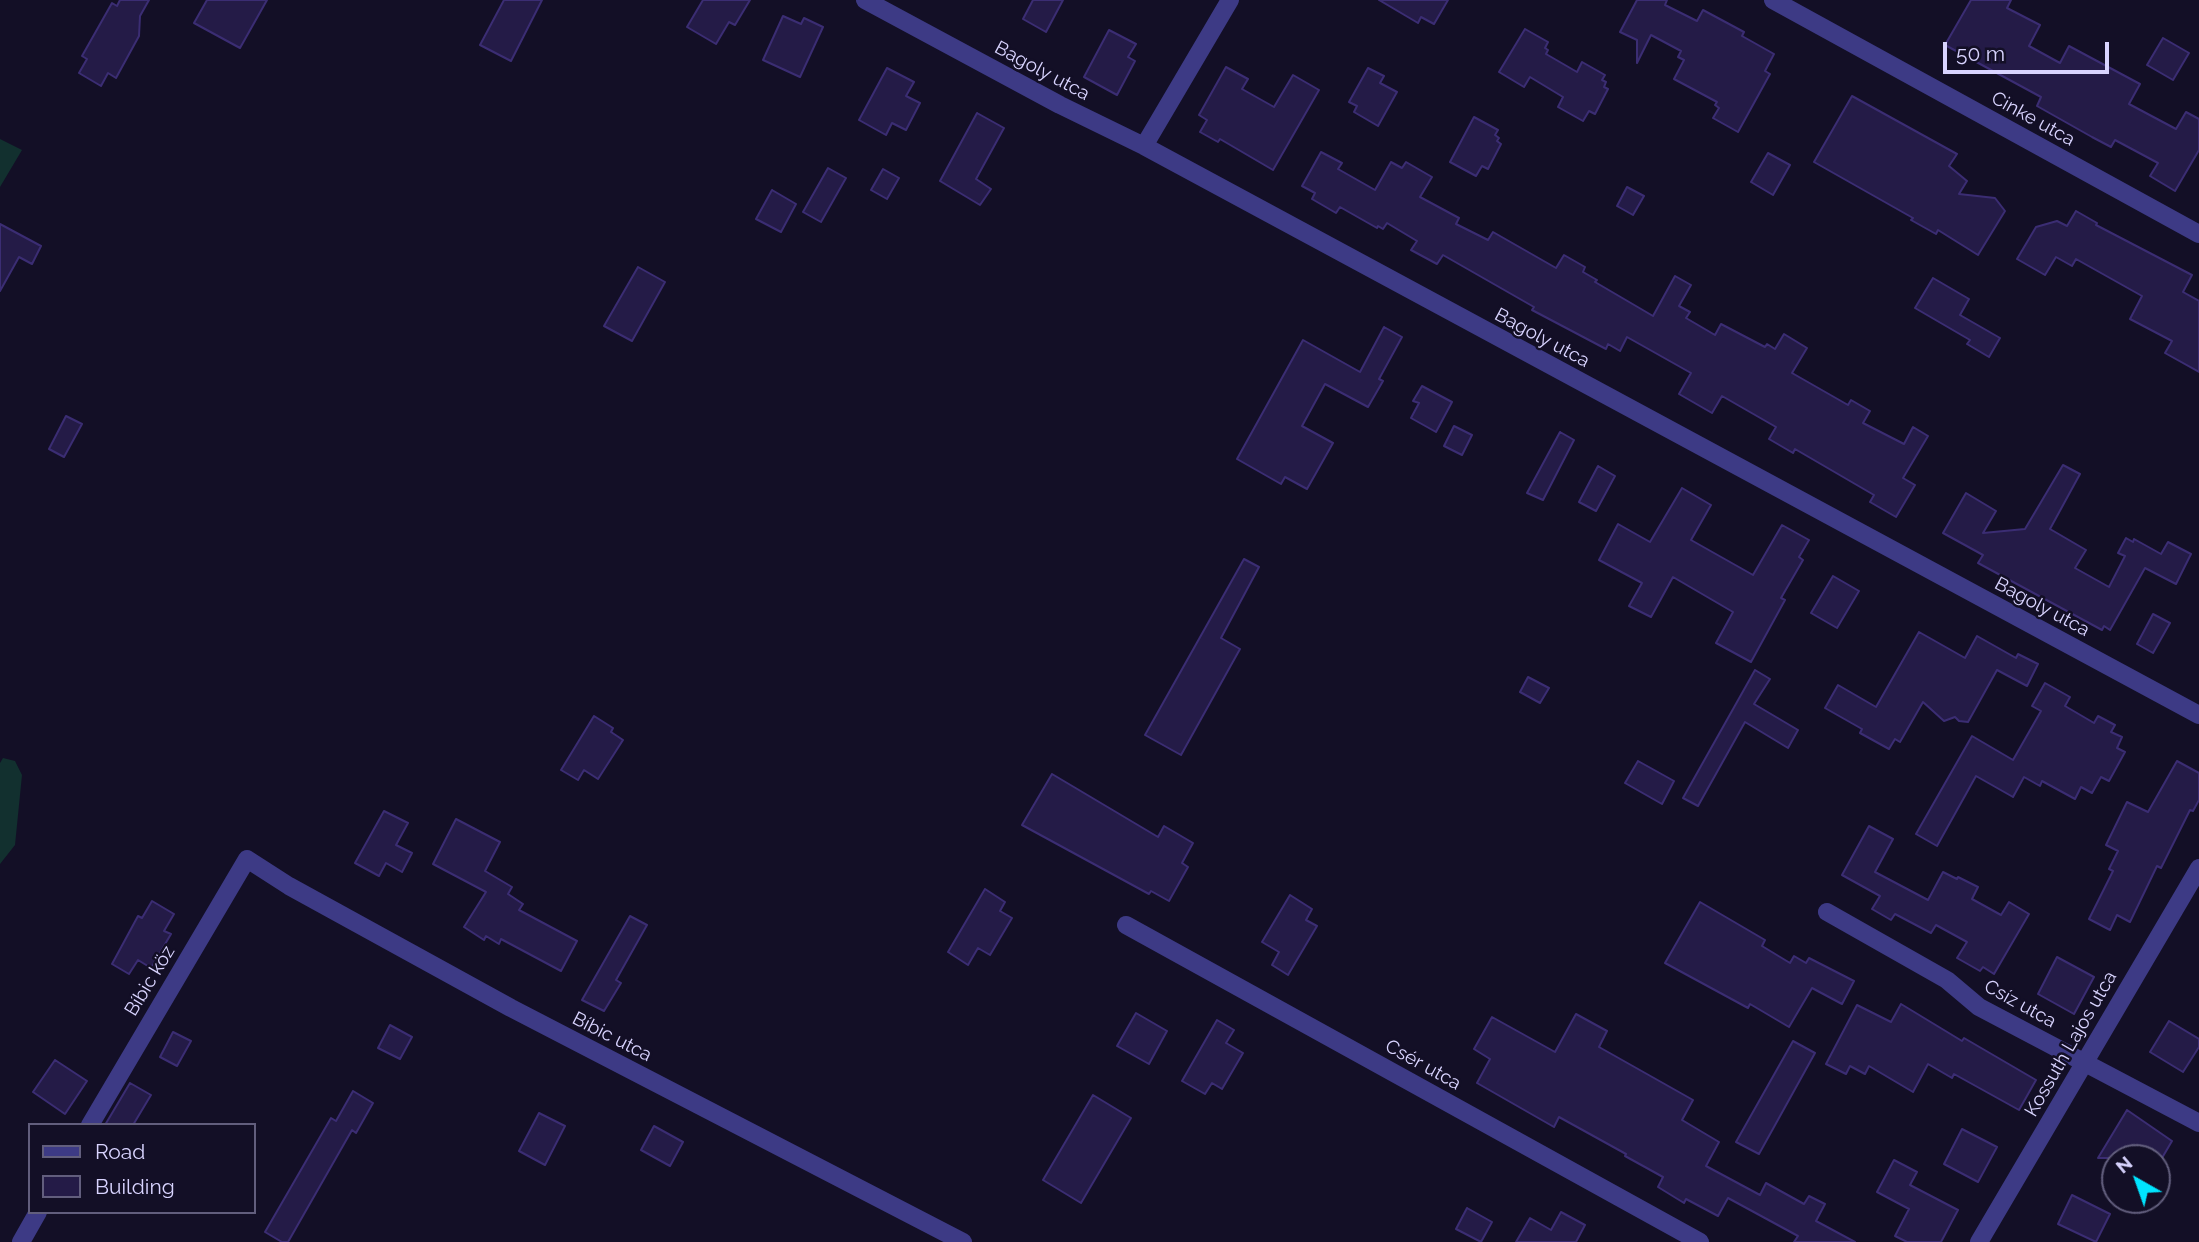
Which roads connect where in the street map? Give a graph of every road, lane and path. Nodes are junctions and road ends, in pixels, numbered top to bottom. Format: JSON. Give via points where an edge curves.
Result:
{"nodes":[{"id":1,"x":865,"y":0,"type":"edge"},
{"id":2,"x":1230,"y":0,"type":"edge"},
{"id":3,"x":1773,"y":0,"type":"edge"},
{"id":4,"x":1144,"y":146,"type":"junction"},
{"id":5,"x":2199,"y":234,"type":"edge"},
{"id":6,"x":2199,"y":715,"type":"edge"},
{"id":7,"x":247,"y":859,"type":"joint"},
{"id":8,"x":2199,"y":868,"type":"edge"},
{"id":9,"x":1827,"y":912,"type":"dead end"},
{"id":10,"x":1126,"y":925,"type":"dead end"},
{"id":11,"x":2084,"y":1062,"type":"junction"},
{"id":12,"x":2199,"y":1122,"type":"edge"},
{"id":13,"x":91,"y":1123,"type":"edge"},
{"id":14,"x":37,"y":1214,"type":"edge"},
{"id":15,"x":21,"y":1242,"type":"edge"},
{"id":16,"x":963,"y":1242,"type":"edge"},
{"id":17,"x":1700,"y":1242,"type":"edge"},
{"id":18,"x":1979,"y":1242,"type":"edge"}],
"edges":[{"from":1,"to":4,"type":"street","name":"Bagoly utca"},
{"from":2,"to":4,"type":"street"},
{"from":3,"to":5,"type":"street","name":"Cinke utca"},
{"from":4,"to":6,"type":"street","name":"Bagoly utca"},
{"from":7,"to":13,"type":"street","name":"Bíbic köz"},
{"from":7,"to":16,"type":"street","name":"Bíbic utca","via":[[511,1008]]},
{"from":8,"to":11,"type":"street","name":"Kossuth Lajos utca"},
{"from":9,"to":11,"type":"street","name":"Csíz utca","via":[[1947,980],[1979,1007]]},
{"from":10,"to":17,"type":"street","name":"Csér utca"},
{"from":11,"to":12,"type":"street","name":"Csíz utca"},
{"from":11,"to":18,"type":"street","name":"Kossuth Lajos utca"},
{"from":14,"to":15,"type":"street"}]}
